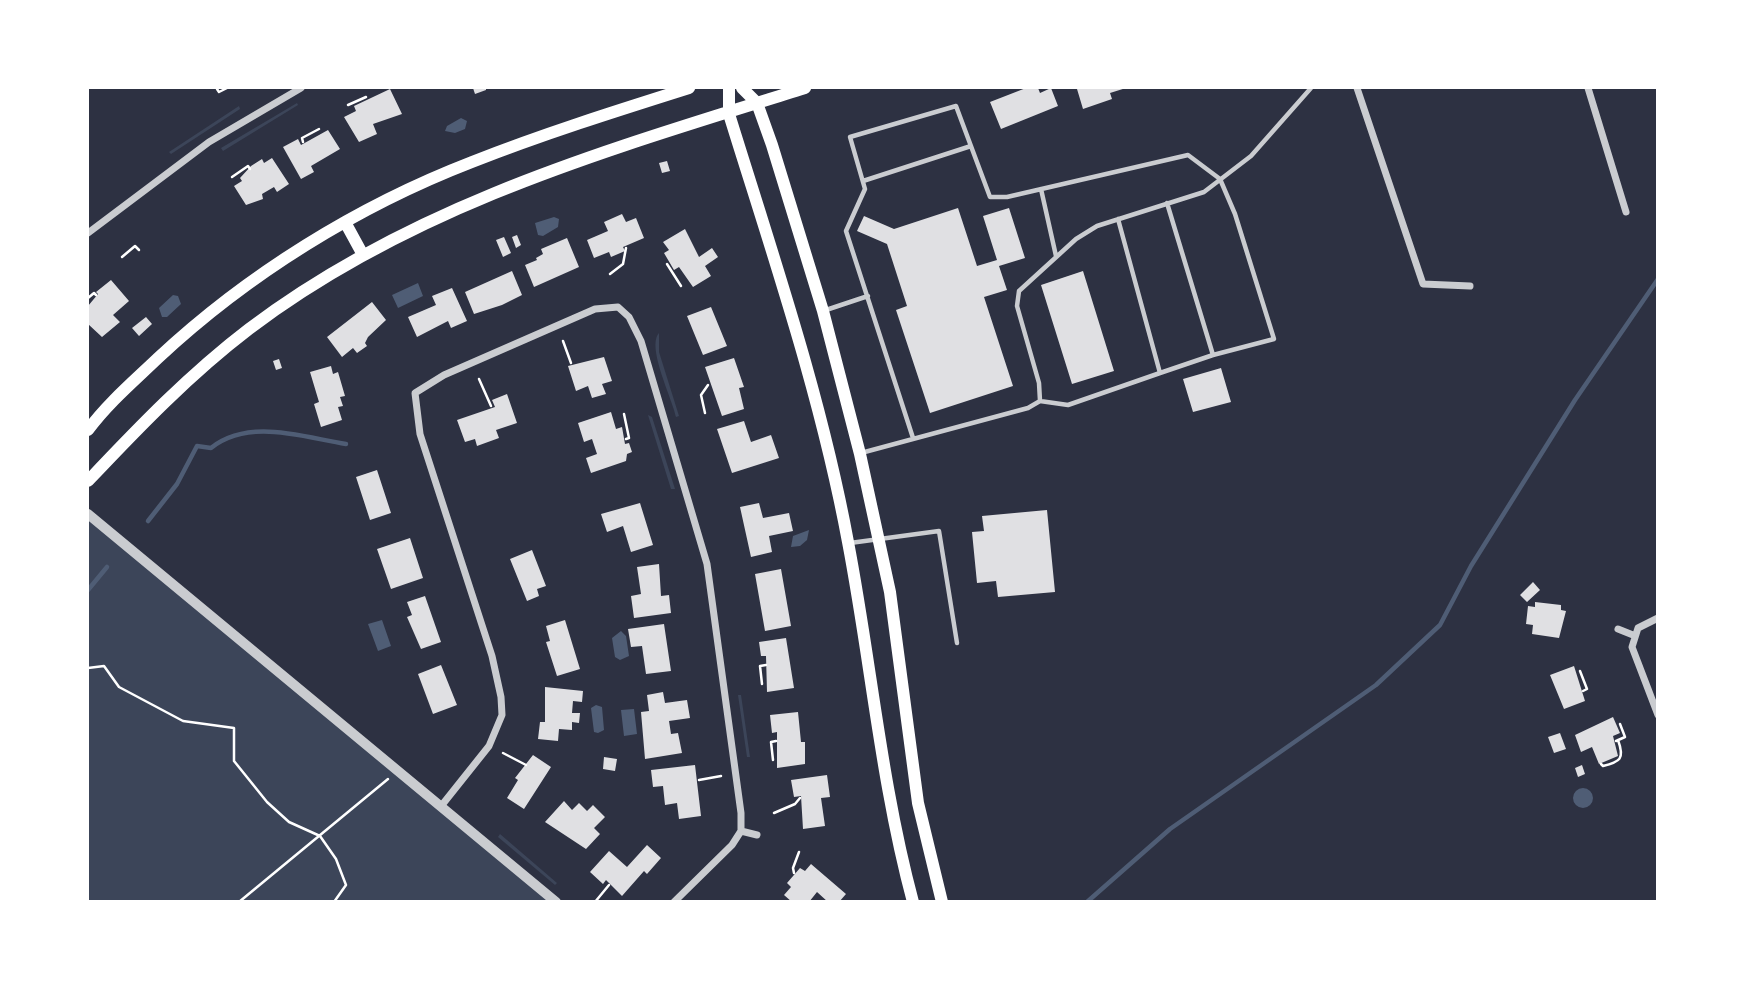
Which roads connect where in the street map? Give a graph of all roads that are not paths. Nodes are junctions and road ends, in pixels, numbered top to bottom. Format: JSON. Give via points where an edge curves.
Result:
{"nodes":[{"id":1,"x":301,"y":88,"type":"edge"},
{"id":2,"x":689,"y":88,"type":"edge"},
{"id":3,"x":729,"y":88,"type":"edge"},
{"id":4,"x":742,"y":88,"type":"edge"},
{"id":5,"x":805,"y":88,"type":"edge"},
{"id":6,"x":1311,"y":88,"type":"edge"},
{"id":7,"x":1357,"y":88,"type":"edge"},
{"id":8,"x":1588,"y":88,"type":"edge"},
{"id":9,"x":757,"y":103,"type":"junction"},
{"id":10,"x":729,"y":114,"type":"junction"},
{"id":11,"x":971,"y":146,"type":"junction"},
{"id":12,"x":1220,"y":179,"type":"junction"},
{"id":13,"x":863,"y":181,"type":"junction"},
{"id":14,"x":1041,"y":189,"type":"junction"},
{"id":15,"x":1167,"y":203,"type":"junction"},
{"id":16,"x":1626,"y":212,"type":"dead end"},
{"id":17,"x":1118,"y":219,"type":"junction"},
{"id":18,"x":345,"y":222,"type":"junction"},
{"id":19,"x":88,"y":233,"type":"edge"},
{"id":20,"x":363,"y":255,"type":"junction"},
{"id":21,"x":1056,"y":257,"type":"junction"},
{"id":22,"x":1470,"y":286,"type":"dead end"},
{"id":23,"x":868,"y":296,"type":"junction"},
{"id":24,"x":823,"y":311,"type":"junction"},
{"id":25,"x":1213,"y":355,"type":"junction"},
{"id":26,"x":1160,"y":373,"type":"junction"},
{"id":27,"x":1040,"y":401,"type":"junction"},
{"id":28,"x":88,"y":430,"type":"edge"},
{"id":29,"x":913,"y":438,"type":"junction"},
{"id":30,"x":860,"y":454,"type":"junction"},
{"id":31,"x":88,"y":481,"type":"edge"},
{"id":32,"x":88,"y":514,"type":"edge"},
{"id":33,"x":878,"y":538,"type":"junction"},
{"id":34,"x":849,"y":543,"type":"junction"},
{"id":35,"x":1657,"y":618,"type":"edge"},
{"id":36,"x":1618,"y":629,"type":"dead end"},
{"id":37,"x":1633,"y":635,"type":"junction"},
{"id":38,"x":957,"y":643,"type":"dead end"},
{"id":39,"x":1657,"y":715,"type":"edge"},
{"id":40,"x":442,"y":805,"type":"junction"},
{"id":41,"x":741,"y":831,"type":"junction"},
{"id":42,"x":757,"y":835,"type":"dead end"},
{"id":43,"x":556,"y":901,"type":"edge"},
{"id":44,"x":674,"y":901,"type":"edge"},
{"id":45,"x":913,"y":901,"type":"edge"},
{"id":46,"x":942,"y":901,"type":"edge"}],
"edges":[{"from":1,"to":19,"type":"street","via":[[209,142]]},
{"from":2,"to":18,"type":"main road","via":[[471,162]]},
{"from":3,"to":10,"type":"main road"},
{"from":4,"to":9,"type":"main road"},
{"from":5,"to":9,"type":"main road"},
{"from":6,"to":12,"type":"lane","via":[[1251,156]]},
{"from":7,"to":22,"type":"street","via":[[1423,284]]},
{"from":8,"to":16,"type":"street"},
{"from":9,"to":10,"type":"main road"},
{"from":9,"to":24,"type":"main road"},
{"from":10,"to":20,"type":"main road","via":[[487,194]]},
{"from":10,"to":34,"type":"main road","via":[[798,339]]},
{"from":11,"to":13,"type":"lane"},
{"from":11,"to":13,"type":"lane","via":[[956,106],[850,137]]},
{"from":11,"to":14,"type":"lane","via":[[990,197]]},
{"from":12,"to":14,"type":"lane","via":[[1188,155]]},
{"from":12,"to":15,"type":"lane","via":[[1204,192]]},
{"from":12,"to":25,"type":"lane","via":[[1274,338]]},
{"from":13,"to":23,"type":"lane","via":[[865,189],[846,231]]},
{"from":14,"to":21,"type":"lane"},
{"from":15,"to":17,"type":"lane"},
{"from":15,"to":25,"type":"lane"},
{"from":17,"to":21,"type":"lane","via":[[1097,226]]},
{"from":17,"to":26,"type":"lane"},
{"from":18,"to":20,"type":"main road"},
{"from":18,"to":28,"type":"main road","via":[[257,279],[182,336],[103,410]]},
{"from":20,"to":31,"type":"main road","via":[[299,294],[204,365]]},
{"from":21,"to":27,"type":"lane","via":[[1019,291],[1017,306]]},
{"from":23,"to":24,"type":"lane"},
{"from":23,"to":29,"type":"lane"},
{"from":24,"to":30,"type":"main road"},
{"from":25,"to":26,"type":"lane"},
{"from":26,"to":27,"type":"lane","via":[[1068,405]]},
{"from":27,"to":29,"type":"lane"},
{"from":29,"to":30,"type":"lane"},
{"from":30,"to":33,"type":"main road"},
{"from":32,"to":40,"type":"street"},
{"from":33,"to":34,"type":"lane"},
{"from":33,"to":38,"type":"lane","via":[[939,531]]},
{"from":33,"to":46,"type":"main road","via":[[890,592],[912,770]]},
{"from":34,"to":45,"type":"main road","via":[[887,793]]},
{"from":35,"to":37,"type":"street","via":[[1643,623]]},
{"from":36,"to":37,"type":"street"},
{"from":37,"to":39,"type":"street","via":[[1637,663]]},
{"from":40,"to":41,"type":"street","via":[[489,746],[502,715],[501,696],[420,434],[415,393],[444,375],[610,306],[625,311],[641,341],[707,564]]},
{"from":40,"to":43,"type":"street"},
{"from":41,"to":42,"type":"street"},
{"from":41,"to":44,"type":"street"}]}
